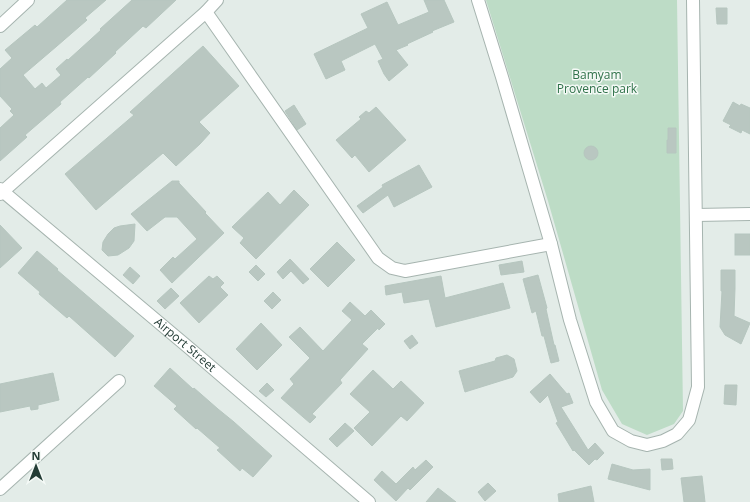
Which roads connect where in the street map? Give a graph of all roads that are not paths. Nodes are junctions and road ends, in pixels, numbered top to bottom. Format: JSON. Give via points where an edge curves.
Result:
{"nodes":[{"id":1,"x":28,"y":0,"type":"edge"},
{"id":2,"x":217,"y":0,"type":"edge"},
{"id":3,"x":478,"y":0,"type":"edge"},
{"id":4,"x":694,"y":0,"type":"edge"},
{"id":5,"x":206,"y":12,"type":"junction"},
{"id":6,"x":0,"y":26,"type":"edge"},
{"id":7,"x":1,"y":192,"type":"edge"},
{"id":8,"x":750,"y":214,"type":"edge"},
{"id":9,"x":696,"y":215,"type":"junction"},
{"id":10,"x":551,"y":244,"type":"junction"},
{"id":11,"x":119,"y":381,"type":"dead end"},
{"id":12,"x":0,"y":489,"type":"edge"},
{"id":13,"x":369,"y":502,"type":"edge"}],
"edges":[{"from":1,"to":6,"type":"street"},
{"from":2,"to":5,"type":"street"},
{"from":3,"to":10,"type":"street"},
{"from":4,"to":9,"type":"street"},
{"from":5,"to":7,"type":"street"},
{"from":5,"to":10,"type":"street","via":[[378,258],[392,268],[405,271]]},
{"from":7,"to":13,"type":"street","name":"Airport Street"},
{"from":8,"to":9,"type":"street"},
{"from":9,"to":10,"type":"street","via":[[698,387],[689,420],[677,434],[647,445],[631,441],[613,431],[596,402],[570,320]]},
{"from":11,"to":12,"type":"street"}]}
